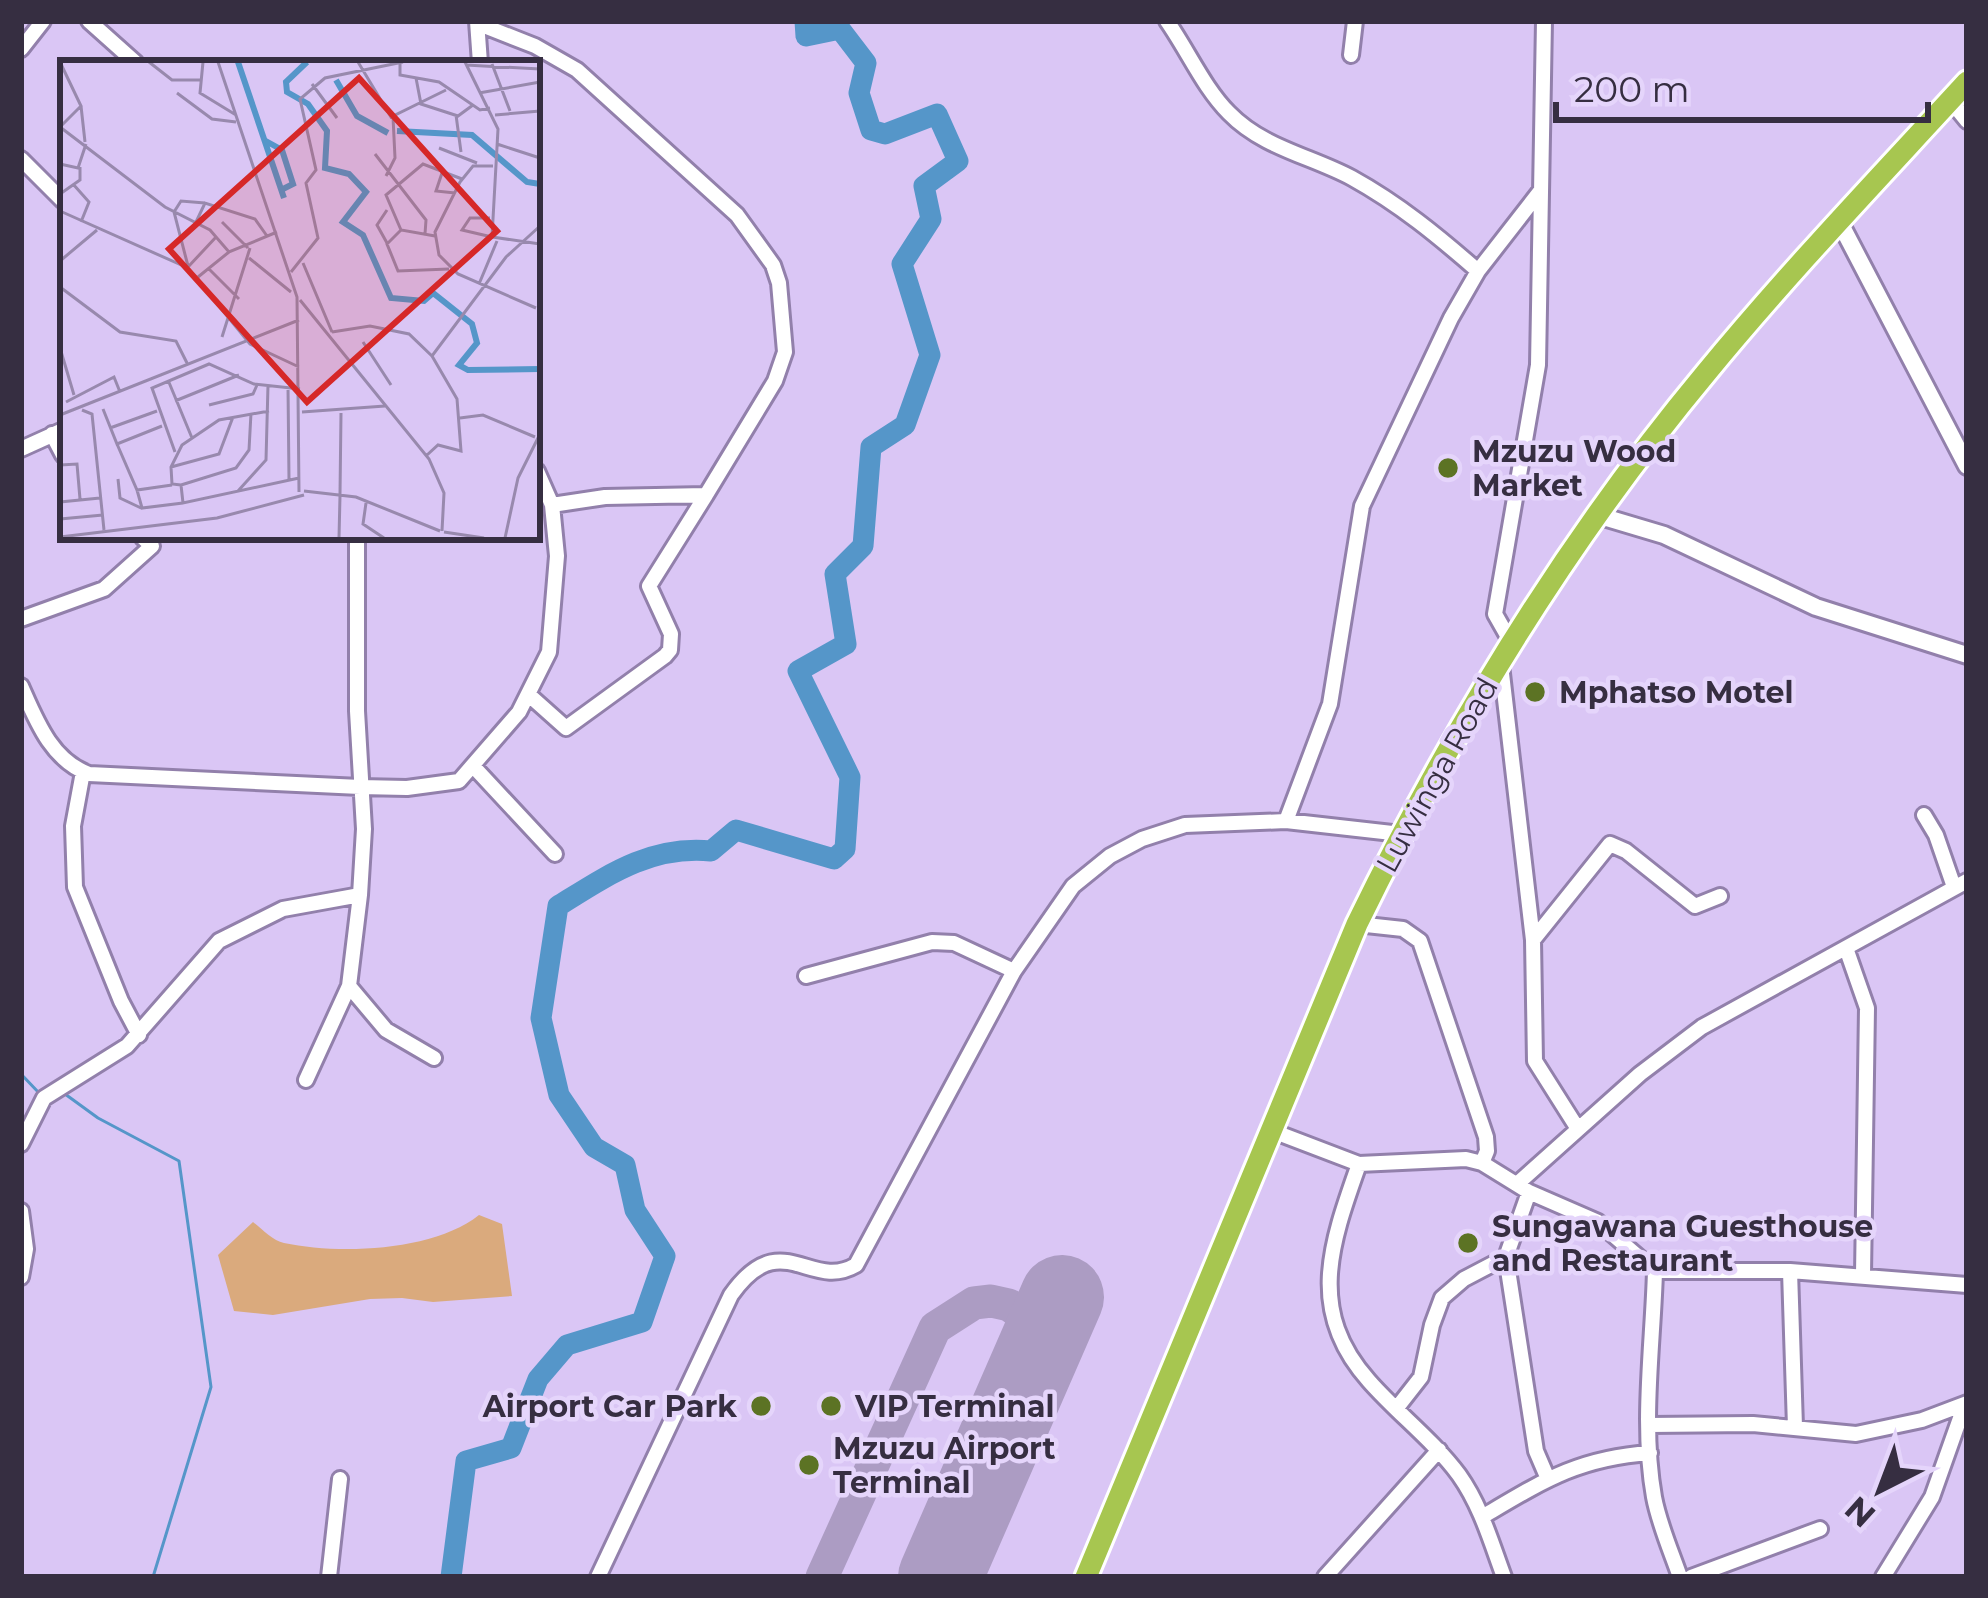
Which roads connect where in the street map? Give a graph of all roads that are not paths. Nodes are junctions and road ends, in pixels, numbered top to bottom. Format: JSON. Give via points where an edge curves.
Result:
{"nodes":[{"id":1,"x":43,"y":21,"type":"edge"},
{"id":2,"x":89,"y":21,"type":"edge"},
{"id":3,"x":1167,"y":21,"type":"edge"},
{"id":4,"x":1355,"y":21,"type":"edge"},
{"id":5,"x":1544,"y":21,"type":"edge"},
{"id":6,"x":478,"y":23,"type":"edge"},
{"id":7,"x":21,"y":50,"type":"edge"},
{"id":8,"x":1352,"y":55,"type":"dead end"},
{"id":9,"x":133,"y":60,"type":"edge"},
{"id":10,"x":481,"y":60,"type":"edge"},
{"id":11,"x":1967,"y":82,"type":"edge"},
{"id":12,"x":1950,"y":100,"type":"junction"},
{"id":13,"x":1967,"y":121,"type":"edge"},
{"id":14,"x":21,"y":159,"type":"edge"},
{"id":15,"x":1541,"y":190,"type":"junction"},
{"id":16,"x":60,"y":198,"type":"edge"},
{"id":17,"x":1840,"y":221,"type":"junction"},
{"id":18,"x":1478,"y":272,"type":"junction"},
{"id":19,"x":57,"y":432,"type":"edge"},
{"id":20,"x":21,"y":449,"type":"edge"},
{"id":21,"x":1967,"y":466,"type":"edge"},
{"id":22,"x":540,"y":478,"type":"edge"},
{"id":23,"x":706,"y":495,"type":"junction"},
{"id":24,"x":552,"y":505,"type":"junction"},
{"id":25,"x":1597,"y":515,"type":"junction"},
{"id":26,"x":145,"y":540,"type":"edge"},
{"id":27,"x":357,"y":540,"type":"edge"},
{"id":28,"x":21,"y":619,"type":"edge"},
{"id":29,"x":1506,"y":652,"type":"junction"},
{"id":30,"x":1967,"y":655,"type":"edge"},
{"id":31,"x":21,"y":686,"type":"edge"},
{"id":32,"x":529,"y":695,"type":"junction"},
{"id":33,"x":474,"y":767,"type":"junction"},
{"id":34,"x":83,"y":772,"type":"junction"},
{"id":35,"x":361,"y":787,"type":"junction"},
{"id":36,"x":1924,"y":815,"type":"dead end"},
{"id":37,"x":1286,"y":821,"type":"junction"},
{"id":38,"x":1401,"y":834,"type":"junction"},
{"id":39,"x":555,"y":854,"type":"dead end"},
{"id":40,"x":1960,"y":884,"type":"edge"},
{"id":41,"x":360,"y":895,"type":"junction"},
{"id":42,"x":1720,"y":896,"type":"dead end"},
{"id":43,"x":1357,"y":924,"type":"junction"},
{"id":44,"x":1534,"y":940,"type":"junction"},
{"id":45,"x":1846,"y":948,"type":"junction"},
{"id":46,"x":1014,"y":971,"type":"junction"},
{"id":47,"x":806,"y":976,"type":"dead end"},
{"id":48,"x":349,"y":986,"type":"junction"},
{"id":49,"x":139,"y":1035,"type":"junction"},
{"id":50,"x":434,"y":1058,"type":"dead end"},
{"id":51,"x":305,"y":1080,"type":"dead end"},
{"id":52,"x":1578,"y":1129,"type":"junction"},
{"id":53,"x":1270,"y":1130,"type":"junction"},
{"id":54,"x":21,"y":1144,"type":"edge"},
{"id":55,"x":1482,"y":1163,"type":"junction"},
{"id":56,"x":1359,"y":1164,"type":"junction"},
{"id":57,"x":1523,"y":1188,"type":"junction"},
{"id":58,"x":21,"y":1211,"type":"edge"},
{"id":59,"x":1506,"y":1257,"type":"junction"},
{"id":60,"x":1655,"y":1271,"type":"junction"},
{"id":61,"x":1790,"y":1271,"type":"junction"},
{"id":62,"x":1863,"y":1275,"type":"junction"},
{"id":63,"x":21,"y":1277,"type":"edge"},
{"id":64,"x":1967,"y":1285,"type":"edge"},
{"id":65,"x":1966,"y":1404,"type":"edge"},
{"id":66,"x":1396,"y":1409,"type":"junction"},
{"id":67,"x":1649,"y":1425,"type":"junction"},
{"id":68,"x":1795,"y":1427,"type":"junction"},
{"id":69,"x":1439,"y":1450,"type":"junction"},
{"id":70,"x":1650,"y":1453,"type":"junction"},
{"id":71,"x":340,"y":1479,"type":"dead end"},
{"id":72,"x":1548,"y":1479,"type":"junction"},
{"id":73,"x":1482,"y":1516,"type":"junction"},
{"id":74,"x":1820,"y":1529,"type":"dead end"},
{"id":75,"x":329,"y":1577,"type":"edge"},
{"id":76,"x":598,"y":1577,"type":"edge"},
{"id":77,"x":1086,"y":1577,"type":"edge"},
{"id":78,"x":1325,"y":1577,"type":"edge"},
{"id":79,"x":1504,"y":1577,"type":"edge"},
{"id":80,"x":1680,"y":1577,"type":"edge"},
{"id":81,"x":1691,"y":1577,"type":"edge"},
{"id":82,"x":1883,"y":1577,"type":"edge"}],
"edges":[{"from":1,"to":7,"type":"street"},
{"from":2,"to":9,"type":"street"},
{"from":3,"to":18,"type":"street","via":[[1243,125],[1408,211]]},
{"from":4,"to":8,"type":"street"},
{"from":5,"to":15,"type":"street"},
{"from":6,"to":10,"type":"street"},
{"from":6,"to":23,"type":"street","via":[[577,70],[737,215],[773,265],[785,352]]},
{"from":11,"to":12,"type":"highway","name":"Luwinga Road"},
{"from":12,"to":13,"type":"street"},
{"from":12,"to":17,"type":"highway","name":"Luwinga Road"},
{"from":14,"to":16,"type":"street"},
{"from":15,"to":18,"type":"street"},
{"from":15,"to":29,"type":"street","via":[[1538,365],[1496,614]]},
{"from":17,"to":21,"type":"street"},
{"from":17,"to":25,"type":"highway","name":"Luwinga Road","via":[[1706,373]]},
{"from":18,"to":37,"type":"street","via":[[1363,506],[1330,704]]},
{"from":19,"to":20,"type":"street"},
{"from":22,"to":24,"type":"street"},
{"from":23,"to":24,"type":"street"},
{"from":23,"to":32,"type":"street","via":[[649,586],[670,650],[570,726]]},
{"from":24,"to":32,"type":"street","via":[[555,615]]},
{"from":25,"to":29,"type":"highway","name":"Luwinga Road"},
{"from":25,"to":30,"type":"street","via":[[1664,535],[1816,607]]},
{"from":26,"to":28,"type":"street","via":[[152,546],[104,590]]},
{"from":27,"to":35,"type":"street"},
{"from":29,"to":38,"type":"highway","name":"Luwinga Road"},
{"from":29,"to":44,"type":"street"},
{"from":31,"to":34,"type":"street","via":[[44,736]]},
{"from":32,"to":33,"type":"street"},
{"from":33,"to":35,"type":"street","via":[[453,783]]},
{"from":33,"to":39,"type":"street"},
{"from":34,"to":35,"type":"street"},
{"from":34,"to":49,"type":"street","via":[[73,826],[75,887]]},
{"from":35,"to":41,"type":"street"},
{"from":36,"to":40,"type":"street"},
{"from":37,"to":38,"type":"street"},
{"from":37,"to":46,"type":"street","via":[[1185,825],[1110,856],[1073,886]]},
{"from":38,"to":43,"type":"highway","name":"Luwinga Road"},
{"from":40,"to":45,"type":"street"},
{"from":41,"to":48,"type":"street"},
{"from":41,"to":49,"type":"street","via":[[283,909],[219,941]]},
{"from":42,"to":44,"type":"street","via":[[1695,906],[1610,844]]},
{"from":43,"to":53,"type":"highway","name":"Luwinga Road"},
{"from":43,"to":55,"type":"street","via":[[1402,929],[1420,941],[1486,1136]]},
{"from":44,"to":52,"type":"street","via":[[1534,1061]]},
{"from":45,"to":52,"type":"street","via":[[1690,1035]]},
{"from":45,"to":62,"type":"street","via":[[1867,1008]]},
{"from":46,"to":47,"type":"street","via":[[954,943],[932,942]]},
{"from":46,"to":76,"type":"street","via":[[856,1265],[839,1272],[768,1262],[730,1295]]},
{"from":48,"to":50,"type":"street","via":[[386,1030]]},
{"from":48,"to":51,"type":"street"},
{"from":49,"to":54,"type":"street","via":[[49,1094]]},
{"from":52,"to":57,"type":"street"},
{"from":53,"to":56,"type":"street"},
{"from":53,"to":77,"type":"highway","name":"Luwinga Road"},
{"from":55,"to":56,"type":"street"},
{"from":55,"to":57,"type":"street"},
{"from":56,"to":66,"type":"street","via":[[1334,1238],[1330,1305],[1345,1349]]},
{"from":57,"to":59,"type":"street"},
{"from":57,"to":60,"type":"street","via":[[1598,1222]]},
{"from":58,"to":63,"type":"street"},
{"from":59,"to":66,"type":"street","via":[[1442,1298],[1421,1378]]},
{"from":59,"to":72,"type":"street","via":[[1536,1451]]},
{"from":60,"to":61,"type":"street"},
{"from":60,"to":67,"type":"street"},
{"from":61,"to":62,"type":"street"},
{"from":61,"to":68,"type":"street"},
{"from":62,"to":64,"type":"street"},
{"from":65,"to":68,"type":"street","via":[[1880,1432]]},
{"from":65,"to":82,"type":"street","via":[[1938,1484]]},
{"from":66,"to":69,"type":"street"},
{"from":67,"to":68,"type":"street"},
{"from":67,"to":70,"type":"street"},
{"from":69,"to":73,"type":"street"},
{"from":69,"to":78,"type":"street"},
{"from":70,"to":72,"type":"street","via":[[1577,1464]]},
{"from":70,"to":80,"type":"street","via":[[1654,1499]]},
{"from":71,"to":75,"type":"street"},
{"from":72,"to":73,"type":"street"},
{"from":73,"to":79,"type":"street"},
{"from":74,"to":81,"type":"street"}]}
